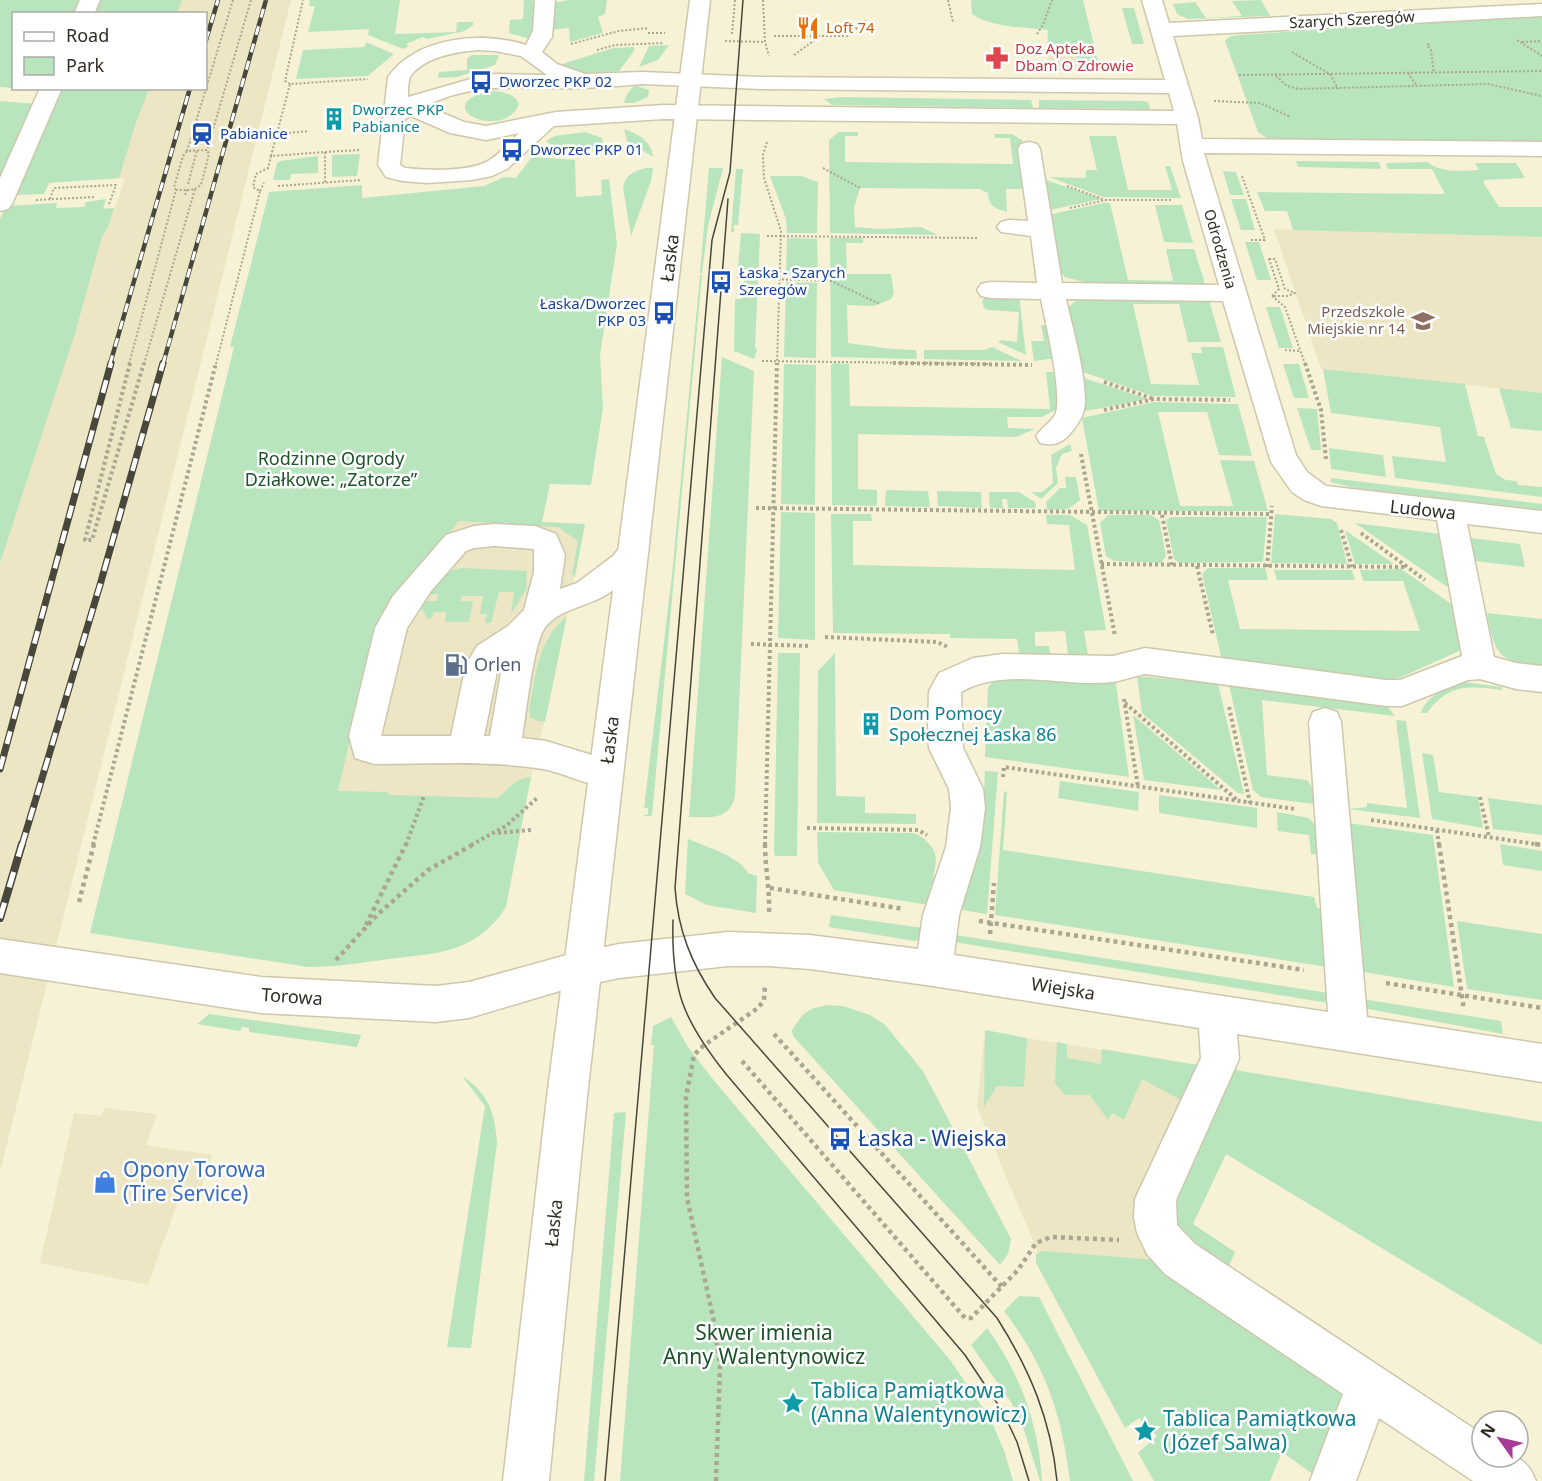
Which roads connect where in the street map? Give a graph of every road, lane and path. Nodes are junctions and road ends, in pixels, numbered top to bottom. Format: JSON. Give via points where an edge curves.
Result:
{"nodes":[{"id":1,"x":233,"y":0,"type":"edge"},
{"id":2,"x":251,"y":0,"type":"edge"},
{"id":3,"x":303,"y":0,"type":"edge"},
{"id":4,"x":545,"y":0,"type":"edge"},
{"id":5,"x":700,"y":0,"type":"edge"},
{"id":6,"x":735,"y":0,"type":"edge"},
{"id":7,"x":763,"y":0,"type":"edge"},
{"id":8,"x":948,"y":0,"type":"edge"},
{"id":9,"x":1052,"y":0,"type":"edge"},
{"id":10,"x":1152,"y":0,"type":"edge"},
{"id":11,"x":1542,"y":10,"type":"edge"},
{"id":12,"x":867,"y":21,"type":"dead end"},
{"id":13,"x":953,"y":22,"type":"dead end"},
{"id":14,"x":649,"y":28,"type":"dead end"},
{"id":15,"x":1161,"y":30,"type":"junction"},
{"id":16,"x":648,"y":33,"type":"dead end"},
{"id":17,"x":675,"y":33,"type":"dead end"},
{"id":18,"x":732,"y":34,"type":"dead end"},
{"id":19,"x":1036,"y":34,"type":"dead end"},
{"id":20,"x":774,"y":36,"type":"dead end"},
{"id":21,"x":819,"y":37,"type":"junction"},
{"id":22,"x":1431,"y":39,"type":"dead end"},
{"id":23,"x":735,"y":41,"type":"dead end"},
{"id":24,"x":1542,"y":41,"type":"edge"},
{"id":25,"x":765,"y":42,"type":"junction"},
{"id":26,"x":1520,"y":42,"type":"dead end"},
{"id":27,"x":567,"y":45,"type":"dead end"},
{"id":28,"x":789,"y":58,"type":"dead end"},
{"id":29,"x":774,"y":64,"type":"dead end"},
{"id":30,"x":1542,"y":71,"type":"edge"},
{"id":31,"x":1480,"y":72,"type":"junction"},
{"id":32,"x":1408,"y":73,"type":"junction"},
{"id":33,"x":1434,"y":73,"type":"junction"},
{"id":34,"x":1330,"y":74,"type":"junction"},
{"id":35,"x":538,"y":75,"type":"junction"},
{"id":36,"x":1239,"y":75,"type":"dead end"},
{"id":37,"x":1275,"y":75,"type":"junction"},
{"id":38,"x":691,"y":79,"type":"junction"},
{"id":39,"x":369,"y":80,"type":"dead end"},
{"id":40,"x":826,"y":83,"type":"junction"},
{"id":41,"x":290,"y":84,"type":"junction"},
{"id":42,"x":1488,"y":84,"type":"junction"},
{"id":43,"x":207,"y":85,"type":"edge"},
{"id":44,"x":467,"y":86,"type":"junction"},
{"id":45,"x":1417,"y":86,"type":"junction"},
{"id":46,"x":1178,"y":87,"type":"junction"},
{"id":47,"x":1338,"y":89,"type":"junction"},
{"id":48,"x":50,"y":90,"type":"edge"},
{"id":49,"x":206,"y":90,"type":"edge"},
{"id":50,"x":1542,"y":96,"type":"edge"},
{"id":51,"x":400,"y":108,"type":"junction"},
{"id":52,"x":688,"y":112,"type":"junction"},
{"id":53,"x":823,"y":113,"type":"junction"},
{"id":54,"x":1187,"y":118,"type":"junction"},
{"id":55,"x":556,"y":119,"type":"junction"},
{"id":56,"x":448,"y":123,"type":"junction"},
{"id":57,"x":309,"y":131,"type":"dead end"},
{"id":58,"x":502,"y":131,"type":"junction"},
{"id":59,"x":277,"y":134,"type":"junction"},
{"id":60,"x":770,"y":135,"type":"dead end"},
{"id":61,"x":1192,"y":146,"type":"junction"},
{"id":62,"x":1029,"y":149,"type":"dead end"},
{"id":63,"x":1542,"y":149,"type":"edge"},
{"id":64,"x":197,"y":150,"type":"junction"},
{"id":65,"x":207,"y":150,"type":"junction"},
{"id":66,"x":369,"y":150,"type":"dead end"},
{"id":67,"x":187,"y":151,"type":"junction"},
{"id":68,"x":325,"y":152,"type":"junction"},
{"id":69,"x":272,"y":156,"type":"junction"},
{"id":70,"x":823,"y":168,"type":"dead end"},
{"id":71,"x":1240,"y":169,"type":"dead end"},
{"id":72,"x":363,"y":180,"type":"dead end"},
{"id":73,"x":264,"y":183,"type":"dead end"},
{"id":74,"x":325,"y":183,"type":"junction"},
{"id":75,"x":188,"y":184,"type":"dead end"},
{"id":76,"x":278,"y":186,"type":"dead end"},
{"id":77,"x":860,"y":188,"type":"dead end"},
{"id":78,"x":195,"y":189,"type":"junction"},
{"id":79,"x":176,"y":190,"type":"junction"},
{"id":80,"x":187,"y":190,"type":"junction"},
{"id":81,"x":260,"y":191,"type":"junction"},
{"id":82,"x":185,"y":195,"type":"dead end"},
{"id":83,"x":95,"y":197,"type":"dead end"},
{"id":84,"x":59,"y":198,"type":"dead end"},
{"id":85,"x":50,"y":199,"type":"dead end"},
{"id":86,"x":1173,"y":200,"type":"dead end"},
{"id":87,"x":0,"y":204,"type":"edge"},
{"id":88,"x":110,"y":204,"type":"dead end"},
{"id":89,"x":1009,"y":227,"type":"dead end"},
{"id":90,"x":1041,"y":228,"type":"junction"},
{"id":91,"x":767,"y":236,"type":"dead end"},
{"id":92,"x":781,"y":236,"type":"junction"},
{"id":93,"x":1248,"y":240,"type":"dead end"},
{"id":94,"x":766,"y":279,"type":"dead end"},
{"id":95,"x":780,"y":279,"type":"junction"},
{"id":96,"x":990,"y":290,"type":"dead end"},
{"id":97,"x":1051,"y":290,"type":"junction"},
{"id":98,"x":1233,"y":293,"type":"junction"},
{"id":99,"x":1280,"y":296,"type":"dead end"},
{"id":100,"x":880,"y":304,"type":"dead end"},
{"id":101,"x":762,"y":361,"type":"dead end"},
{"id":102,"x":777,"y":361,"type":"junction"},
{"id":103,"x":1066,"y":367,"type":"junction"},
{"id":104,"x":1154,"y":399,"type":"junction"},
{"id":105,"x":1232,"y":400,"type":"dead end"},
{"id":106,"x":1059,"y":427,"type":"junction"},
{"id":107,"x":1326,"y":461,"type":"dead end"},
{"id":108,"x":1306,"y":489,"type":"joint"},
{"id":109,"x":1272,"y":506,"type":"dead end"},
{"id":110,"x":756,"y":508,"type":"dead end"},
{"id":111,"x":774,"y":509,"type":"junction"},
{"id":112,"x":1091,"y":512,"type":"junction"},
{"id":113,"x":1450,"y":513,"type":"junction"},
{"id":114,"x":1162,"y":514,"type":"junction"},
{"id":115,"x":1271,"y":514,"type":"junction"},
{"id":116,"x":1542,"y":522,"type":"edge"},
{"id":117,"x":1339,"y":525,"type":"dead end"},
{"id":118,"x":1353,"y":528,"type":"dead end"},
{"id":119,"x":634,"y":550,"type":"junction"},
{"id":120,"x":1101,"y":564,"type":"dead end"},
{"id":121,"x":1172,"y":566,"type":"junction"},
{"id":122,"x":1267,"y":567,"type":"junction"},
{"id":123,"x":1352,"y":567,"type":"junction"},
{"id":124,"x":1406,"y":567,"type":"junction"},
{"id":125,"x":1469,"y":609,"type":"junction"},
{"id":126,"x":534,"y":620,"type":"junction"},
{"id":127,"x":751,"y":644,"type":"dead end"},
{"id":128,"x":770,"y":645,"type":"junction"},
{"id":129,"x":809,"y":646,"type":"dead end"},
{"id":130,"x":1480,"y":666,"type":"junction"},
{"id":131,"x":1525,"y":683,"type":"edge"},
{"id":132,"x":1125,"y":703,"type":"dead end"},
{"id":133,"x":1324,"y":722,"type":"dead end"},
{"id":134,"x":465,"y":749,"type":"junction"},
{"id":135,"x":504,"y":750,"type":"junction"},
{"id":136,"x":606,"y":773,"type":"junction"},
{"id":137,"x":1003,"y":779,"type":"dead end"},
{"id":138,"x":424,"y":796,"type":"dead end"},
{"id":139,"x":1480,"y":797,"type":"dead end"},
{"id":140,"x":537,"y":798,"type":"dead end"},
{"id":141,"x":1238,"y":801,"type":"junction"},
{"id":142,"x":1332,"y":814,"type":"junction"},
{"id":143,"x":807,"y":828,"type":"dead end"},
{"id":144,"x":531,"y":830,"type":"dead end"},
{"id":145,"x":1437,"y":830,"type":"junction"},
{"id":146,"x":491,"y":835,"type":"junction"},
{"id":147,"x":1489,"y":837,"type":"junction"},
{"id":148,"x":1542,"y":845,"type":"edge"},
{"id":149,"x":994,"y":874,"type":"dead end"},
{"id":150,"x":770,"y":888,"type":"junction"},
{"id":151,"x":79,"y":902,"type":"dead end"},
{"id":152,"x":945,"y":902,"type":"junction"},
{"id":153,"x":769,"y":915,"type":"dead end"},
{"id":154,"x":990,"y":922,"type":"junction"},
{"id":155,"x":990,"y":934,"type":"dead end"},
{"id":156,"x":360,"y":936,"type":"junction"},
{"id":157,"x":0,"y":956,"type":"edge"},
{"id":158,"x":329,"y":967,"type":"dead end"},
{"id":159,"x":582,"y":969,"type":"junction"},
{"id":160,"x":933,"y":969,"type":"junction"},
{"id":161,"x":1345,"y":976,"type":"junction"},
{"id":162,"x":764,"y":991,"type":"dead end"},
{"id":163,"x":1461,"y":995,"type":"junction"},
{"id":164,"x":1542,"y":1008,"type":"edge"},
{"id":165,"x":1464,"y":1010,"type":"dead end"},
{"id":166,"x":1217,"y":1014,"type":"junction"},
{"id":167,"x":1349,"y":1033,"type":"junction"},
{"id":168,"x":774,"y":1034,"type":"dead end"},
{"id":169,"x":742,"y":1061,"type":"dead end"},
{"id":170,"x":1542,"y":1064,"type":"edge"},
{"id":171,"x":1161,"y":1242,"type":"junction"},
{"id":172,"x":1002,"y":1287,"type":"junction"},
{"id":173,"x":1369,"y":1385,"type":"junction"},
{"id":174,"x":526,"y":1481,"type":"edge"},
{"id":175,"x":716,"y":1481,"type":"edge"},
{"id":176,"x":1333,"y":1481,"type":"edge"},
{"id":177,"x":1513,"y":1481,"type":"edge"}],
"edges":[{"from":1,"to":43,"type":"path"},
{"from":2,"to":65,"type":"path"},
{"from":3,"to":41,"type":"path","via":[[285,81]]},
{"from":4,"to":35,"type":"street"},
{"from":5,"to":38,"type":"street","name":"Łaska"},
{"from":6,"to":18,"type":"path"},
{"from":7,"to":25,"type":"path"},
{"from":8,"to":13,"type":"path"},
{"from":9,"to":19,"type":"path"},
{"from":10,"to":15,"type":"street","name":"Odrodzenia"},
{"from":11,"to":15,"type":"street","name":"Szarych Szeregów"},
{"from":12,"to":21,"type":"path","via":[[847,36]]},
{"from":14,"to":27,"type":"path","via":[[619,30]]},
{"from":15,"to":46,"type":"street","name":"Odrodzenia"},
{"from":16,"to":17,"type":"path"},
{"from":20,"to":21,"type":"path"},
{"from":21,"to":28,"type":"path"},
{"from":22,"to":33,"type":"path","via":[[1427,45]]},
{"from":23,"to":25,"type":"path"},
{"from":24,"to":26,"type":"path"},
{"from":25,"to":29,"type":"path"},
{"from":30,"to":31,"type":"path"},
{"from":31,"to":33,"type":"path"},
{"from":31,"to":42,"type":"path"},
{"from":32,"to":33,"type":"path"},
{"from":32,"to":34,"type":"path"},
{"from":32,"to":45,"type":"path"},
{"from":34,"to":37,"type":"path"},
{"from":34,"to":47,"type":"path"},
{"from":35,"to":38,"type":"street","via":[[590,81]]},
{"from":35,"to":44,"type":"street","via":[[534,93],[525,86],[496,80]]},
{"from":35,"to":51,"type":"street","via":[[487,45],[442,49],[423,56],[399,77]]},
{"from":35,"to":58,"type":"street","via":[[537,110],[530,119]]},
{"from":36,"to":37,"type":"path"},
{"from":37,"to":47,"type":"path","via":[[1294,88]]},
{"from":38,"to":40,"type":"street"},
{"from":38,"to":52,"type":"street","name":"Łaska"},
{"from":39,"to":41,"type":"path"},
{"from":40,"to":46,"type":"street"},
{"from":40,"to":53,"type":"street","via":[[814,101]]},
{"from":41,"to":59,"type":"path"},
{"from":42,"to":45,"type":"path"},
{"from":42,"to":50,"type":"path"},
{"from":44,"to":51,"type":"street"},
{"from":44,"to":56,"type":"street","via":[[456,91],[443,107]]},
{"from":45,"to":47,"type":"path"},
{"from":46,"to":54,"type":"street","name":"Odrodzenia"},
{"from":48,"to":87,"type":"street"},
{"from":49,"to":67,"type":"path"},
{"from":51,"to":55,"type":"street","via":[[389,165],[402,176],[416,177],[492,168],[528,136]]},
{"from":51,"to":56,"type":"street"},
{"from":52,"to":53,"type":"street"},
{"from":52,"to":55,"type":"street","via":[[611,113]]},
{"from":52,"to":119,"type":"street","name":"Łaska"},
{"from":53,"to":54,"type":"street"},
{"from":54,"to":61,"type":"street","name":"Odrodzenia"},
{"from":55,"to":58,"type":"street"},
{"from":56,"to":58,"type":"street","via":[[471,132]]},
{"from":57,"to":59,"type":"path"},
{"from":59,"to":69,"type":"path"},
{"from":60,"to":92,"type":"path","via":[[762,171],[778,215]]},
{"from":61,"to":63,"type":"street"},
{"from":61,"to":98,"type":"street","name":"Odrodzenia"},
{"from":62,"to":90,"type":"street"},
{"from":64,"to":65,"type":"path"},
{"from":64,"to":67,"type":"path"},
{"from":64,"to":75,"type":"path"},
{"from":65,"to":78,"type":"path","via":[[210,154],[201,185]]},
{"from":66,"to":68,"type":"path"},
{"from":67,"to":79,"type":"path"},
{"from":68,"to":69,"type":"path"},
{"from":68,"to":74,"type":"path"},
{"from":69,"to":81,"type":"path","via":[[268,168],[256,174],[253,187]]},
{"from":70,"to":77,"type":"path"},
{"from":71,"to":93,"type":"path","via":[[1265,240]]},
{"from":72,"to":74,"type":"path"},
{"from":73,"to":81,"type":"path"},
{"from":74,"to":76,"type":"path"},
{"from":78,"to":79,"type":"path","via":[[92,540],[85,540]]},
{"from":78,"to":80,"type":"path"},
{"from":79,"to":80,"type":"path"},
{"from":80,"to":82,"type":"path"},
{"from":81,"to":151,"type":"path"},
{"from":83,"to":84,"type":"path"},
{"from":85,"to":88,"type":"path","via":[[54,188],[116,185]]},
{"from":86,"to":90,"type":"path","via":[[1106,200]]},
{"from":89,"to":90,"type":"street"},
{"from":90,"to":92,"type":"path"},
{"from":90,"to":97,"type":"street"},
{"from":91,"to":92,"type":"path"},
{"from":92,"to":95,"type":"path"},
{"from":94,"to":95,"type":"path"},
{"from":95,"to":100,"type":"path","via":[[831,281]]},
{"from":95,"to":102,"type":"path"},
{"from":96,"to":97,"type":"street"},
{"from":97,"to":98,"type":"street"},
{"from":97,"to":103,"type":"street"},
{"from":98,"to":108,"type":"street","name":"Odrodzenia","via":[[1282,455],[1290,474]]},
{"from":99,"to":107,"type":"path","via":[[1296,293],[1285,289],[1275,259],[1269,259],[1279,289],[1272,296],[1285,307],[1321,411]]},
{"from":101,"to":102,"type":"path"},
{"from":102,"to":103,"type":"path"},
{"from":102,"to":111,"type":"path"},
{"from":103,"to":104,"type":"path"},
{"from":103,"to":106,"type":"street","via":[[1072,404]]},
{"from":104,"to":105,"type":"path"},
{"from":104,"to":106,"type":"path"},
{"from":106,"to":112,"type":"path","via":[[1076,432]]},
{"from":108,"to":113,"type":"street","name":"Ludowa","via":[[1351,502]]},
{"from":109,"to":115,"type":"path"},
{"from":110,"to":111,"type":"path"},
{"from":111,"to":112,"type":"path"},
{"from":111,"to":128,"type":"path"},
{"from":112,"to":114,"type":"path"},
{"from":113,"to":116,"type":"street","name":"Ludowa"},
{"from":113,"to":125,"type":"street"},
{"from":114,"to":115,"type":"path"},
{"from":114,"to":121,"type":"path"},
{"from":115,"to":122,"type":"path"},
{"from":117,"to":123,"type":"path"},
{"from":118,"to":124,"type":"path"},
{"from":119,"to":126,"type":"street","via":[[624,564],[588,591],[549,606]]},
{"from":119,"to":136,"type":"street","name":"Łaska"},
{"from":120,"to":121,"type":"path"},
{"from":121,"to":122,"type":"path"},
{"from":122,"to":123,"type":"path"},
{"from":123,"to":124,"type":"path"},
{"from":124,"to":125,"type":"path"},
{"from":125,"to":130,"type":"street"},
{"from":126,"to":134,"type":"street","via":[[519,635],[495,648],[482,665]]},
{"from":126,"to":134,"type":"street","via":[[548,572],[543,564],[529,558],[471,555],[439,561],[409,596],[392,628],[365,744],[374,750]]},
{"from":126,"to":135,"type":"street","via":[[521,649]]},
{"from":127,"to":128,"type":"path"},
{"from":128,"to":129,"type":"path"},
{"from":128,"to":150,"type":"path","via":[[765,862]]},
{"from":130,"to":131,"type":"street"},
{"from":130,"to":152,"type":"street","via":[[1465,668],[1402,693],[1145,661],[1113,669],[1020,666],[959,676],[945,691],[944,730],[946,748],[966,789],[968,808],[963,847]]},
{"from":132,"to":141,"type":"path"},
{"from":133,"to":142,"type":"street"},
{"from":134,"to":135,"type":"street"},
{"from":135,"to":136,"type":"street","via":[[536,753]]},
{"from":136,"to":159,"type":"street","name":"Łaska"},
{"from":137,"to":141,"type":"path","via":[[1004,767]]},
{"from":138,"to":156,"type":"path","via":[[397,866]]},
{"from":139,"to":147,"type":"path"},
{"from":140,"to":146,"type":"path"},
{"from":141,"to":142,"type":"path"},
{"from":142,"to":145,"type":"path"},
{"from":142,"to":161,"type":"street"},
{"from":143,"to":152,"type":"path","via":[[918,830],[928,835],[941,854],[939,878]]},
{"from":144,"to":146,"type":"path"},
{"from":145,"to":147,"type":"path"},
{"from":145,"to":163,"type":"path"},
{"from":146,"to":156,"type":"path","via":[[428,870],[377,915]]},
{"from":147,"to":148,"type":"path"},
{"from":149,"to":154,"type":"path"},
{"from":150,"to":152,"type":"path"},
{"from":150,"to":153,"type":"path"},
{"from":152,"to":154,"type":"path"},
{"from":152,"to":160,"type":"street"},
{"from":154,"to":155,"type":"path"},
{"from":154,"to":161,"type":"path"},
{"from":156,"to":158,"type":"path"},
{"from":157,"to":159,"type":"street","name":"Torowa","via":[[251,994],[436,1004],[469,1000]]},
{"from":159,"to":160,"type":"street","name":"Wiejska","via":[[650,956],[728,949],[810,952]]},
{"from":159,"to":174,"type":"street","name":"Łaska"},
{"from":160,"to":166,"type":"street","name":"Wiejska"},
{"from":161,"to":163,"type":"path"},
{"from":161,"to":167,"type":"street"},
{"from":162,"to":175,"type":"path","via":[[758,1008],[694,1055],[686,1097],[687,1198],[720,1365]]},
{"from":163,"to":164,"type":"path"},
{"from":163,"to":165,"type":"path"},
{"from":166,"to":167,"type":"street","name":"Wiejska"},
{"from":166,"to":171,"type":"street","via":[[1220,1059],[1156,1199],[1154,1219]]},
{"from":167,"to":170,"type":"street","name":"Wiejska"},
{"from":168,"to":172,"type":"path"},
{"from":169,"to":172,"type":"path","via":[[965,1318],[971,1318]]},
{"from":171,"to":172,"type":"path","via":[[1051,1237],[1036,1243]]},
{"from":171,"to":173,"type":"street","via":[[1180,1259]]},
{"from":173,"to":176,"type":"street"},
{"from":173,"to":177,"type":"street"}]}
